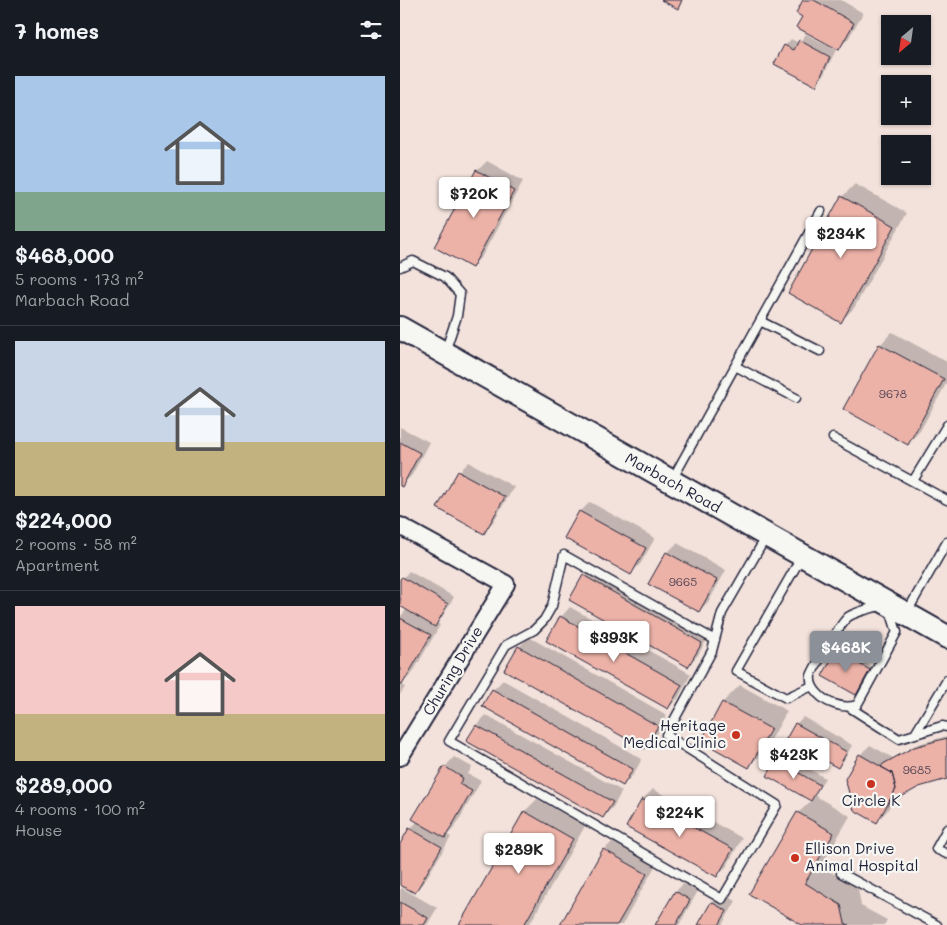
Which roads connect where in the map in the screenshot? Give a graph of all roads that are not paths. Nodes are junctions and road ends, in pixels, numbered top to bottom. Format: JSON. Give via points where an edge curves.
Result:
{"nodes":[{"id":1,"x":821,"y":212,"type":"dead end"},
{"id":2,"x":400,"y":267,"type":"edge"},
{"id":3,"x":760,"y":321,"type":"junction"},
{"id":4,"x":400,"y":328,"type":"edge"},
{"id":5,"x":820,"y":351,"type":"dead end"},
{"id":6,"x":444,"y":354,"type":"junction"},
{"id":7,"x":735,"y":366,"type":"junction"},
{"id":8,"x":796,"y":398,"type":"dead end"},
{"id":9,"x":947,"y":425,"type":"edge"},
{"id":10,"x":833,"y":438,"type":"dead end"},
{"id":11,"x":671,"y":481,"type":"junction"},
{"id":12,"x":913,"y":481,"type":"junction"},
{"id":13,"x":947,"y":500,"type":"edge"},
{"id":14,"x":400,"y":526,"type":"edge"},
{"id":15,"x":767,"y":535,"type":"junction"},
{"id":16,"x":947,"y":542,"type":"edge"},
{"id":17,"x":803,"y":556,"type":"junction"},
{"id":18,"x":897,"y":609,"type":"junction"},
{"id":19,"x":947,"y":637,"type":"edge"},
{"id":20,"x":715,"y":640,"type":"junction"},
{"id":21,"x":947,"y":680,"type":"edge"},
{"id":22,"x":812,"y":686,"type":"junction"},
{"id":23,"x":853,"y":706,"type":"junction"},
{"id":24,"x":947,"y":727,"type":"edge"},
{"id":25,"x":914,"y":734,"type":"junction"},
{"id":26,"x":400,"y":757,"type":"edge"},
{"id":27,"x":947,"y":829,"type":"edge"},
{"id":28,"x":947,"y":854,"type":"edge"},
{"id":29,"x":841,"y":873,"type":"dead end"},
{"id":30,"x":937,"y":925,"type":"edge"}],
"edges":[{"from":1,"to":3,"type":"lane"},
{"from":2,"to":6,"type":"lane","via":[[413,261],[445,277],[460,294]]},
{"from":3,"to":5,"type":"lane"},
{"from":3,"to":7,"type":"lane"},
{"from":4,"to":6,"type":"main road","name":"Marbach Road"},
{"from":6,"to":11,"type":"main road","name":"Marbach Road"},
{"from":7,"to":8,"type":"lane"},
{"from":7,"to":11,"type":"lane"},
{"from":9,"to":12,"type":"lane"},
{"from":10,"to":12,"type":"lane"},
{"from":11,"to":15,"type":"main road","name":"Marbach Road"},
{"from":12,"to":13,"type":"lane"},
{"from":14,"to":26,"type":"street","name":"Churing Drive","via":[[506,584]]},
{"from":15,"to":17,"type":"main road","name":"Marbach Road"},
{"from":15,"to":20,"type":"lane","via":[[722,613]]},
{"from":16,"to":18,"type":"lane"},
{"from":17,"to":18,"type":"main road","name":"Marbach Road"},
{"from":17,"to":22,"type":"lane","via":[[736,671],[786,698]]},
{"from":18,"to":19,"type":"main road","name":"Marbach Road"},
{"from":18,"to":22,"type":"lane","via":[[860,612],[847,617],[811,675]]},
{"from":18,"to":23,"type":"lane","via":[[897,632]]},
{"from":20,"to":20,"type":"lane","via":[[666,735],[777,805],[722,899],[449,741],[506,645],[534,630],[544,620],[552,606],[564,555]]},
{"from":21,"to":25,"type":"lane"},
{"from":22,"to":23,"type":"lane","via":[[835,705]]},
{"from":23,"to":25,"type":"lane","via":[[900,739]]},
{"from":24,"to":25,"type":"lane"},
{"from":27,"to":28,"type":"lane","via":[[936,849]]},
{"from":29,"to":30,"type":"lane"}]}
